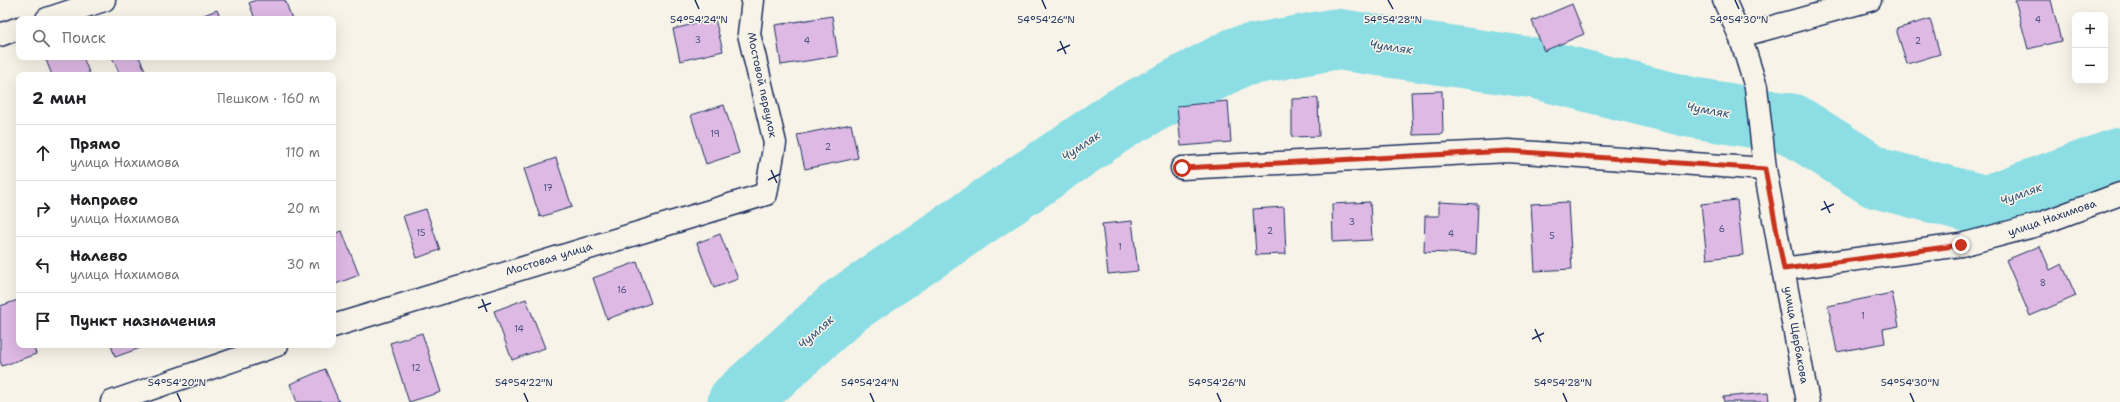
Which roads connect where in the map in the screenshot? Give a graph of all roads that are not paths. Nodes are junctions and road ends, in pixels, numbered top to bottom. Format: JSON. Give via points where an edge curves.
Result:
{"nodes":[{"id":1,"x":104,"y":0,"type":"edge"},
{"id":2,"x":753,"y":0,"type":"edge"},
{"id":3,"x":1724,"y":0,"type":"edge"},
{"id":4,"x":1870,"y":0,"type":"edge"},
{"id":5,"x":56,"y":16,"type":"edge"},
{"id":6,"x":16,"y":29,"type":"edge"},
{"id":7,"x":0,"y":35,"type":"edge"},
{"id":8,"x":1740,"y":36,"type":"junction"},
{"id":9,"x":1182,"y":168,"type":"dead end"},
{"id":10,"x":1765,"y":169,"type":"junction"},
{"id":11,"x":766,"y":194,"type":"joint"},
{"id":12,"x":2120,"y":194,"type":"edge"},
{"id":13,"x":1784,"y":269,"type":"junction"},
{"id":14,"x":336,"y":325,"type":"edge"},
{"id":15,"x":268,"y":348,"type":"edge"},
{"id":16,"x":112,"y":402,"type":"edge"},
{"id":17,"x":1808,"y":402,"type":"edge"}],
"edges":[{"from":1,"to":5,"type":"street"},
{"from":2,"to":11,"type":"street","name":"Мостовой переулок","via":[[749,34],[774,142]]},
{"from":3,"to":8,"type":"street"},
{"from":4,"to":8,"type":"street"},
{"from":6,"to":7,"type":"street"},
{"from":8,"to":10,"type":"street","via":[[1756,87]]},
{"from":9,"to":10,"type":"street","via":[[1508,151]]},
{"from":10,"to":13,"type":"street"},
{"from":11,"to":14,"type":"street","name":"Мостовая улица"},
{"from":12,"to":13,"type":"street","name":"улица Нахимова","via":[[2037,225],[1961,245]]},
{"from":13,"to":17,"type":"street","name":"улица Щербакова"},
{"from":15,"to":16,"type":"street"}]}
